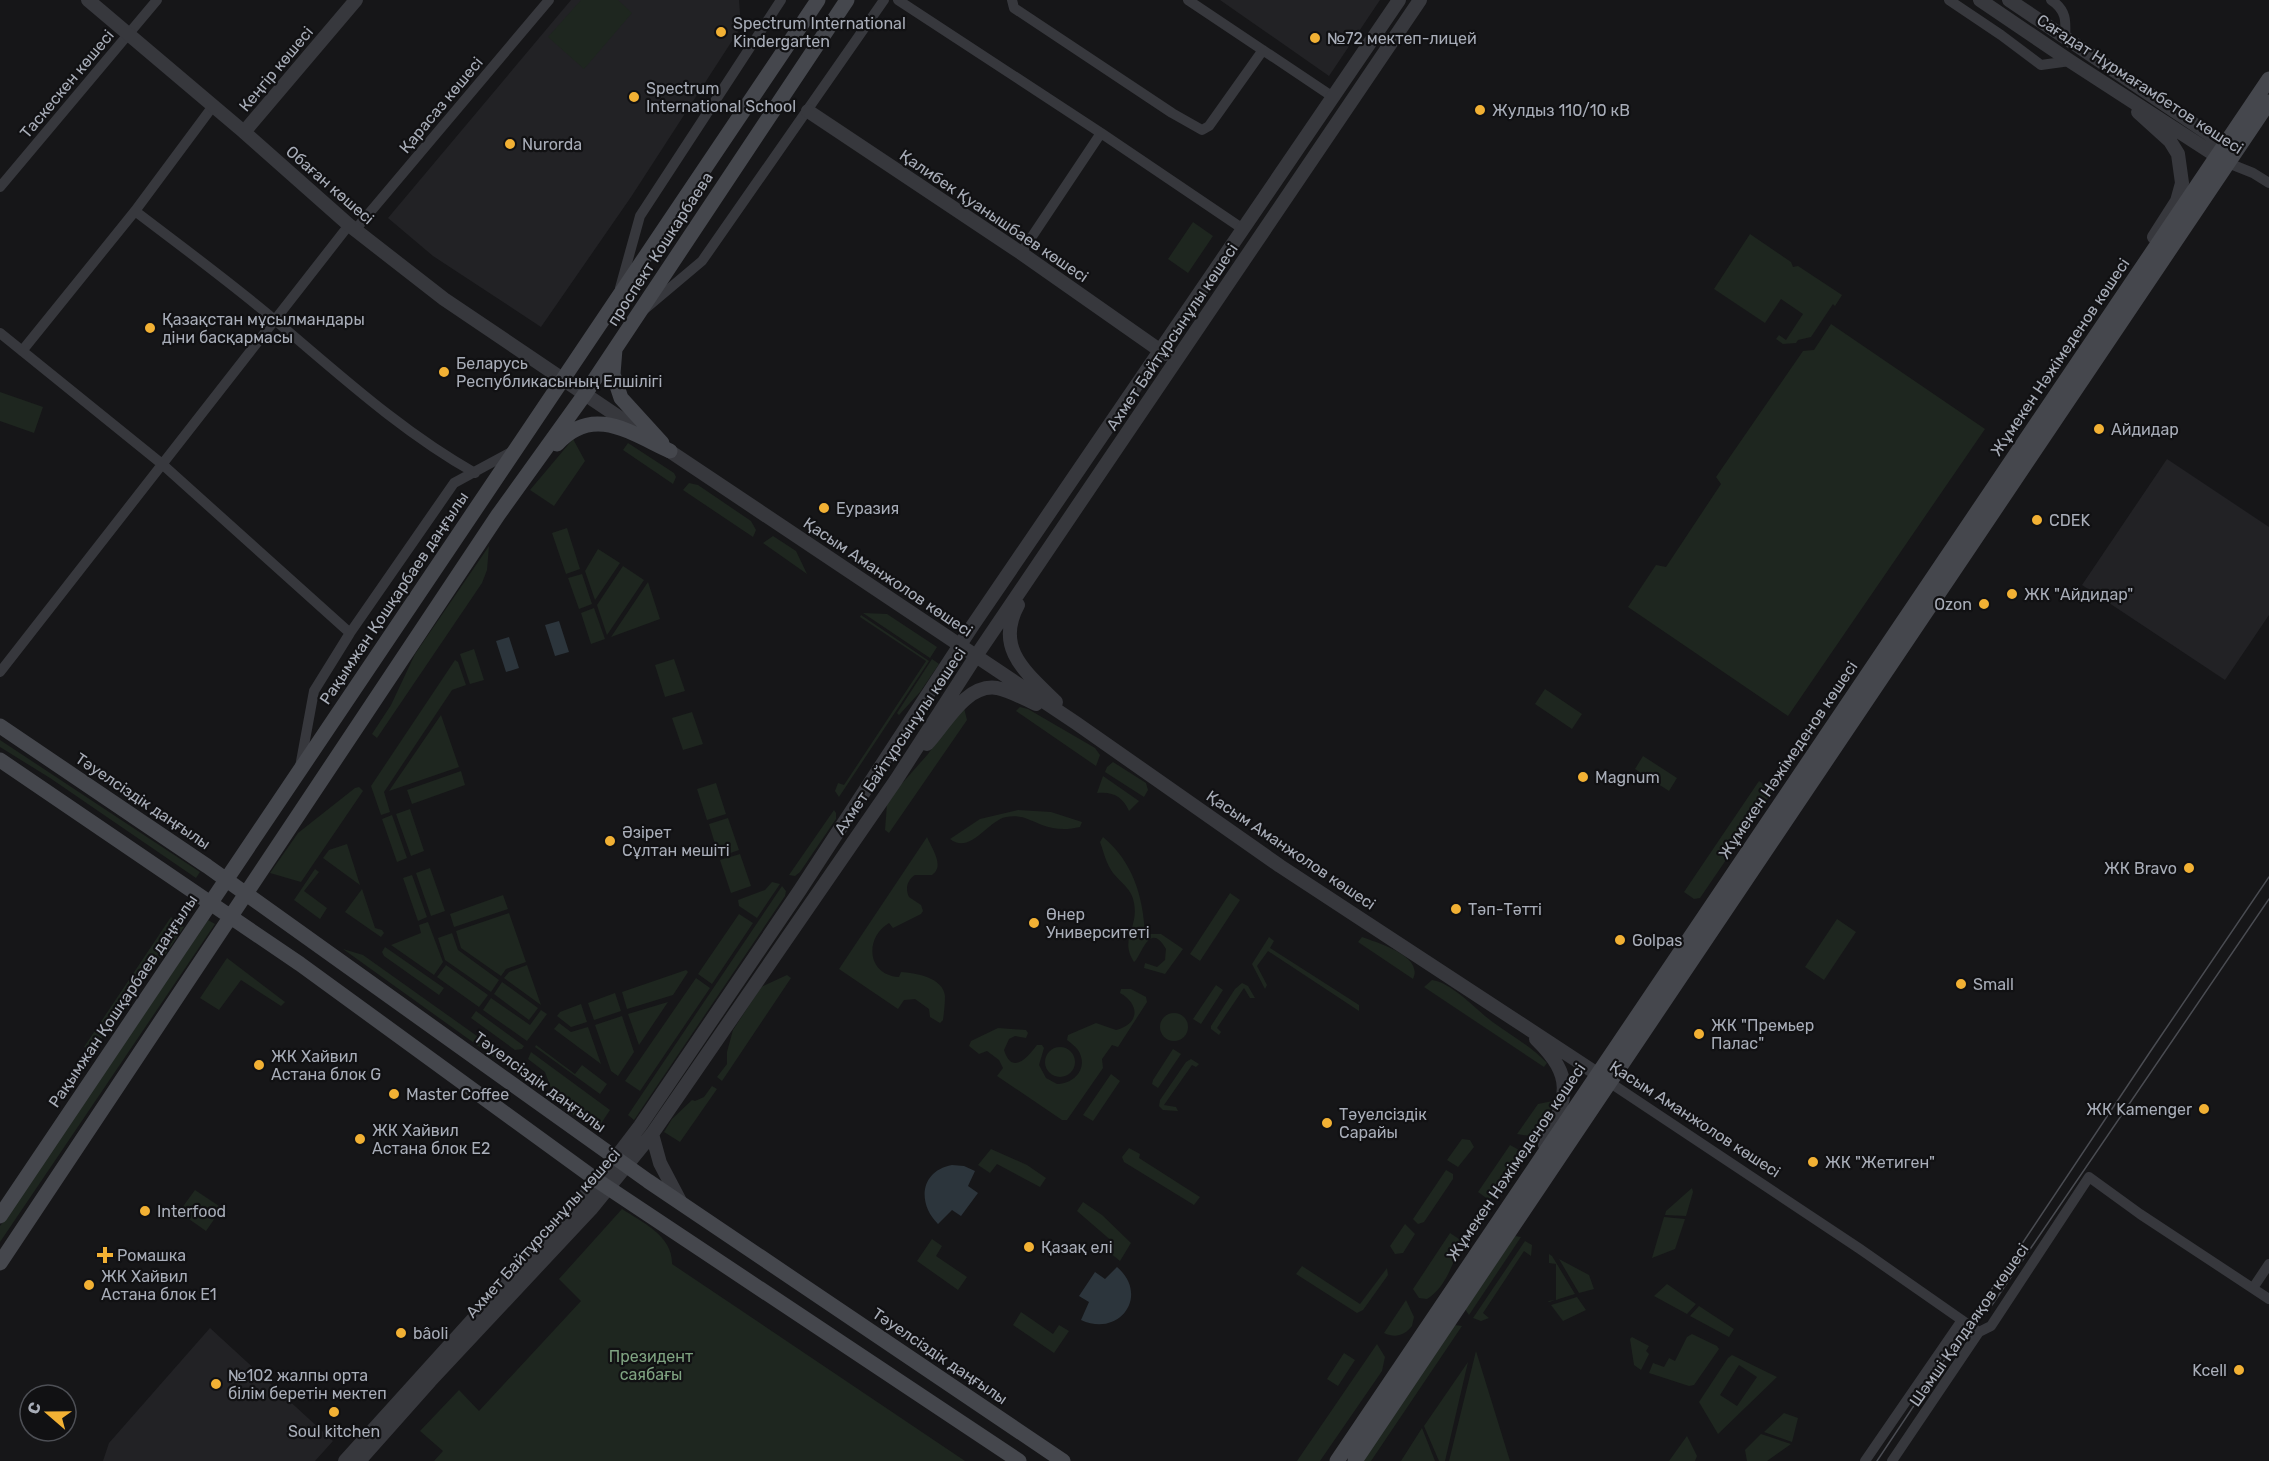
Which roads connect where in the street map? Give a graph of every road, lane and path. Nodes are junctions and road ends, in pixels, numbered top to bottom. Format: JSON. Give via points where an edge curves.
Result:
{"nodes":[{"id":1,"x":88,"y":0,"type":"edge"},
{"id":2,"x":157,"y":0,"type":"edge"},
{"id":3,"x":356,"y":0,"type":"edge"},
{"id":4,"x":549,"y":0,"type":"edge"},
{"id":5,"x":781,"y":0,"type":"edge"},
{"id":6,"x":818,"y":0,"type":"edge"},
{"id":7,"x":847,"y":0,"type":"edge"},
{"id":8,"x":884,"y":0,"type":"edge"},
{"id":9,"x":898,"y":0,"type":"edge"},
{"id":10,"x":1012,"y":0,"type":"edge"},
{"id":11,"x":1188,"y":0,"type":"edge"},
{"id":12,"x":1399,"y":0,"type":"edge"},
{"id":13,"x":1420,"y":0,"type":"edge"},
{"id":14,"x":1949,"y":0,"type":"edge"},
{"id":15,"x":1980,"y":0,"type":"edge"},
{"id":16,"x":2009,"y":0,"type":"edge"},
{"id":17,"x":2051,"y":0,"type":"edge"},
{"id":18,"x":128,"y":34,"type":"junction"},
{"id":19,"x":2065,"y":39,"type":"junction"},
{"id":20,"x":1263,"y":50,"type":"junction"},
{"id":21,"x":2070,"y":61,"type":"junction"},
{"id":22,"x":2092,"y":75,"type":"junction"},
{"id":23,"x":2269,"y":79,"type":"edge"},
{"id":24,"x":1333,"y":98,"type":"junction"},
{"id":25,"x":2269,"y":102,"type":"edge"},
{"id":26,"x":213,"y":106,"type":"junction"},
{"id":27,"x":808,"y":111,"type":"junction"},
{"id":28,"x":244,"y":132,"type":"junction"},
{"id":29,"x":1101,"y":133,"type":"junction"},
{"id":30,"x":2226,"y":154,"type":"junction"},
{"id":31,"x":2269,"y":183,"type":"edge"},
{"id":32,"x":0,"y":187,"type":"edge"},
{"id":33,"x":135,"y":211,"type":"junction"},
{"id":34,"x":352,"y":227,"type":"junction"},
{"id":35,"x":1243,"y":229,"type":"junction"},
{"id":36,"x":1021,"y":253,"type":"junction"},
{"id":37,"x":2142,"y":268,"type":"junction"},
{"id":38,"x":618,"y":298,"type":"junction"},
{"id":39,"x":637,"y":316,"type":"junction"},
{"id":40,"x":275,"y":320,"type":"junction"},
{"id":41,"x":0,"y":333,"type":"edge"},
{"id":42,"x":615,"y":349,"type":"junction"},
{"id":43,"x":1160,"y":350,"type":"junction"},
{"id":44,"x":22,"y":351,"type":"junction"},
{"id":45,"x":1176,"y":362,"type":"junction"},
{"id":46,"x":563,"y":379,"type":"junction"},
{"id":47,"x":585,"y":394,"type":"junction"},
{"id":48,"x":516,"y":449,"type":"junction"},
{"id":49,"x":670,"y":452,"type":"junction"},
{"id":50,"x":162,"y":464,"type":"junction"},
{"id":51,"x":475,"y":473,"type":"junction"},
{"id":52,"x":520,"y":484,"type":"junction"},
{"id":53,"x":1054,"y":541,"type":"junction"},
{"id":54,"x":350,"y":633,"type":"junction"},
{"id":55,"x":960,"y":645,"type":"junction"},
{"id":56,"x":976,"y":656,"type":"junction"},
{"id":57,"x":0,"y":672,"type":"edge"},
{"id":58,"x":1076,"y":723,"type":"junction"},
{"id":59,"x":0,"y":726,"type":"edge"},
{"id":60,"x":0,"y":760,"type":"edge"},
{"id":61,"x":299,"y":770,"type":"junction"},
{"id":62,"x":896,"y":780,"type":"junction"},
{"id":63,"x":226,"y":879,"type":"junction"},
{"id":64,"x":246,"y":893,"type":"junction"},
{"id":65,"x":210,"y":903,"type":"junction"},
{"id":66,"x":230,"y":916,"type":"junction"},
{"id":67,"x":1515,"y":1019,"type":"junction"},
{"id":68,"x":1603,"y":1078,"type":"junction"},
{"id":69,"x":652,"y":1134,"type":"junction"},
{"id":70,"x":1538,"y":1161,"type":"junction"},
{"id":71,"x":622,"y":1162,"type":"junction"},
{"id":72,"x":603,"y":1185,"type":"junction"},
{"id":73,"x":681,"y":1203,"type":"junction"},
{"id":74,"x":0,"y":1216,"type":"edge"},
{"id":75,"x":0,"y":1263,"type":"edge"},
{"id":76,"x":2269,"y":1264,"type":"edge"},
{"id":77,"x":2253,"y":1288,"type":"junction"},
{"id":78,"x":2269,"y":1299,"type":"edge"},
{"id":79,"x":1962,"y":1320,"type":"junction"},
{"id":80,"x":1979,"y":1332,"type":"junction"},
{"id":81,"x":345,"y":1461,"type":"edge"},
{"id":82,"x":359,"y":1461,"type":"edge"},
{"id":83,"x":1019,"y":1461,"type":"edge"},
{"id":84,"x":1063,"y":1461,"type":"edge"},
{"id":85,"x":1337,"y":1461,"type":"edge"},
{"id":86,"x":1355,"y":1461,"type":"edge"},
{"id":87,"x":1865,"y":1461,"type":"edge"},
{"id":88,"x":1892,"y":1461,"type":"edge"}],
"edges":[{"from":1,"to":18,"type":"street","name":"Обаған көшесі"},
{"from":2,"to":18,"type":"street","name":"Таскескен көшесі"},
{"from":3,"to":28,"type":"street","name":"Кеңгір көшесі"},
{"from":4,"to":34,"type":"street","name":"Қарасаз көшесі"},
{"from":5,"to":38,"type":"street","via":[[640,216]]},
{"from":6,"to":38,"type":"main road","name":"Рақымжан Қошқарбаев даңғылы"},
{"from":7,"to":39,"type":"main road","name":"проспект Кошкарбаева"},
{"from":8,"to":27,"type":"street"},
{"from":9,"to":29,"type":"street"},
{"from":10,"to":20,"type":"street","via":[[1014,8],[1203,130]]},
{"from":11,"to":20,"type":"street"},
{"from":12,"to":24,"type":"street","name":"Ахмет Байтұрсынұлы көшесі"},
{"from":13,"to":45,"type":"street","name":"Ахмет Байтұрсынұлы көшесі"},
{"from":14,"to":21,"type":"street","via":[[2042,65]]},
{"from":15,"to":21,"type":"street","name":"Сағадат Нұрмағамбетов көшесі"},
{"from":16,"to":19,"type":"street","name":"Сағадат Нұрмағамбетов көшесі"},
{"from":17,"to":19,"type":"street","via":[[2060,6],[2066,18]]},
{"from":18,"to":26,"type":"street","name":"Обаған көшесі"},
{"from":18,"to":32,"type":"street","name":"Таскескен көшесі"},
{"from":19,"to":30,"type":"street","name":"Сағадат Нұрмағамбетов көшесі"},
{"from":20,"to":24,"type":"street"},
{"from":21,"to":22,"type":"street","name":"Сағадат Нұрмағамбетов көшесі"},
{"from":22,"to":30,"type":"street","name":"Сағадат Нұрмағамбетов көшесі"},
{"from":22,"to":37,"type":"street","via":[[2170,141],[2178,154],[2182,183],[2177,201],[2153,238]]},
{"from":23,"to":30,"type":"main road","name":"Жұмекен Нәжімеденов көшесі"},
{"from":24,"to":35,"type":"street","name":"Ахмет Байтұрсынұлы көшесі"},
{"from":25,"to":30,"type":"main road","name":"Жұмекен Нәжімеденов көшесі"},
{"from":26,"to":28,"type":"street","name":"Обаған көшесі"},
{"from":26,"to":33,"type":"street"},
{"from":27,"to":36,"type":"street","name":"Қалибек Қуанышбаев көшесі"},
{"from":27,"to":39,"type":"street","via":[[702,261]]},
{"from":28,"to":34,"type":"street","name":"Обаған көшесі"},
{"from":29,"to":35,"type":"street"},
{"from":29,"to":36,"type":"street"},
{"from":30,"to":31,"type":"street","name":"Сағадат Нұрмағамбетов көшесі"},
{"from":30,"to":37,"type":"main road","name":"Жұмекен Нәжімеденов көшесі"},
{"from":30,"to":68,"type":"main road","name":"Жұмекен Нәжімеденов көшесі"},
{"from":33,"to":40,"type":"street"},
{"from":33,"to":44,"type":"street"},
{"from":34,"to":40,"type":"street","name":"Қарасаз көшесі"},
{"from":34,"to":46,"type":"street","name":"Обаған көшесі","via":[[444,299]]},
{"from":35,"to":43,"type":"street","name":"Ахмет Байтұрсынұлы көшесі"},
{"from":36,"to":43,"type":"street","name":"Қалибек Қуанышбаев көшесі"},
{"from":37,"to":68,"type":"main road","name":"Жұмекен Нәжімеденов көшесі"},
{"from":38,"to":46,"type":"main road","name":"Рақымжан Қошқарбаев даңғылы"},
{"from":39,"to":42,"type":"main road","name":"проспект Кошкарбаева"},
{"from":40,"to":50,"type":"street","name":"Қарасаз көшесі"},
{"from":40,"to":51,"type":"street","via":[[386,414]]},
{"from":41,"to":44,"type":"street"},
{"from":42,"to":47,"type":"main road","name":"проспект Кошкарбаева"},
{"from":42,"to":49,"type":"main road","via":[[613,374],[621,399]]},
{"from":43,"to":45,"type":"street","name":"Қалибек Қуанышбаев көшесі"},
{"from":43,"to":55,"type":"street","name":"Ахмет Байтұрсынұлы көшесі"},
{"from":44,"to":50,"type":"street"},
{"from":45,"to":53,"type":"street","name":"Ахмет Байтұрсынұлы көшесі"},
{"from":46,"to":47,"type":"street","name":"Обаған көшесі"},
{"from":46,"to":48,"type":"main road","name":"Рақымжан Қошқарбаев даңғылы"},
{"from":47,"to":49,"type":"street","name":"Қасым Аманжолов көшесі"},
{"from":47,"to":52,"type":"main road","name":"проспект Кошкарбаева"},
{"from":48,"to":51,"type":"street"},
{"from":48,"to":61,"type":"main road","name":"Рақымжан Қошқарбаев даңғылы"},
{"from":49,"to":52,"type":"main road","via":[[619,427],[583,425],[562,438]]},
{"from":49,"to":55,"type":"street","name":"Қасым Аманжолов көшесі"},
{"from":50,"to":54,"type":"street"},
{"from":50,"to":57,"type":"street","name":"Қарасаз көшесі"},
{"from":51,"to":54,"type":"street","via":[[454,483]]},
{"from":52,"to":64,"type":"main road","name":"проспект Кошкарбаева"},
{"from":53,"to":56,"type":"street","name":"Ахмет Байтұрсынұлы көшесі"},
{"from":53,"to":58,"type":"street","via":[[1015,611],[1009,636],[1020,666]]},
{"from":54,"to":61,"type":"street","via":[[314,691]]},
{"from":55,"to":56,"type":"street","name":"Қасым Аманжолов көшесі"},
{"from":55,"to":71,"type":"street","name":"Ахмет Байтұрсынұлы көшесі"},
{"from":56,"to":58,"type":"street","name":"Қасым Аманжолов көшесі"},
{"from":56,"to":62,"type":"street","name":"Ахмет Байтұрсынұлы көшесі"},
{"from":58,"to":62,"type":"street","via":[[1006,691],[984,688],[964,699]]},
{"from":58,"to":67,"type":"street","name":"Қасым Аманжолов көшесі","via":[[1280,866]]},
{"from":59,"to":63,"type":"main road","name":"Тәуелсіздік даңғылы"},
{"from":60,"to":65,"type":"main road"},
{"from":61,"to":63,"type":"main road","name":"Рақымжан Қошқарбаев даңғылы"},
{"from":62,"to":69,"type":"street","name":"Ахмет Байтұрсынұлы көшесі"},
{"from":63,"to":64,"type":"main road","name":"Тәуелсіздік даңғылы"},
{"from":63,"to":65,"type":"main road","name":"Рақымжан Қошқарбаев даңғылы"},
{"from":64,"to":66,"type":"main road"},
{"from":64,"to":71,"type":"main road","name":"Тәуелсіздік даңғылы"},
{"from":65,"to":66,"type":"main road"},
{"from":65,"to":74,"type":"main road","name":"Рақымжан Қошқарбаев даңғылы"},
{"from":66,"to":72,"type":"main road"},
{"from":66,"to":75,"type":"main road"},
{"from":67,"to":68,"type":"street","name":"Қасым Аманжолов көшесі"},
{"from":67,"to":70,"type":"street","via":[[1557,1064],[1565,1084],[1560,1108]]},
{"from":68,"to":70,"type":"main road","name":"Жұмекен Нәжімеденов көшесі"},
{"from":68,"to":79,"type":"street","name":"Қасым Аманжолов көшесі"},
{"from":68,"to":86,"type":"main road","name":"Жұмекен Нәжімеденов көшесі"},
{"from":69,"to":71,"type":"street","name":"Ахмет Байтұрсынұлы көшесі"},
{"from":69,"to":73,"type":"street","via":[[660,1163]]},
{"from":70,"to":85,"type":"main road","name":"Жұмекен Нәжімеденов көшесі"},
{"from":71,"to":72,"type":"street","name":"Ахмет Байтұрсынұлы көшесі"},
{"from":71,"to":73,"type":"main road","name":"Тәуелсіздік даңғылы"},
{"from":72,"to":81,"type":"street","name":"Ахмет Байтұрсынұлы көшесі"},
{"from":72,"to":82,"type":"street","name":"Ахмет Байтұрсынұлы көшесі"},
{"from":72,"to":83,"type":"main road"},
{"from":73,"to":84,"type":"main road","name":"Тәуелсіздік даңғылы"},
{"from":76,"to":77,"type":"street"},
{"from":77,"to":78,"type":"street"},
{"from":77,"to":80,"type":"street","name":"Шәмші Қалдаяқов көшесі","via":[[2089,1177],[1991,1326]]},
{"from":79,"to":80,"type":"street","name":"Қасым Аманжолов көшесі"},
{"from":79,"to":87,"type":"street","name":"Шәмші Қалдаяқов көшесі"},
{"from":80,"to":88,"type":"street","name":"Шәмші Қалдаяқов көшесі"}]}
